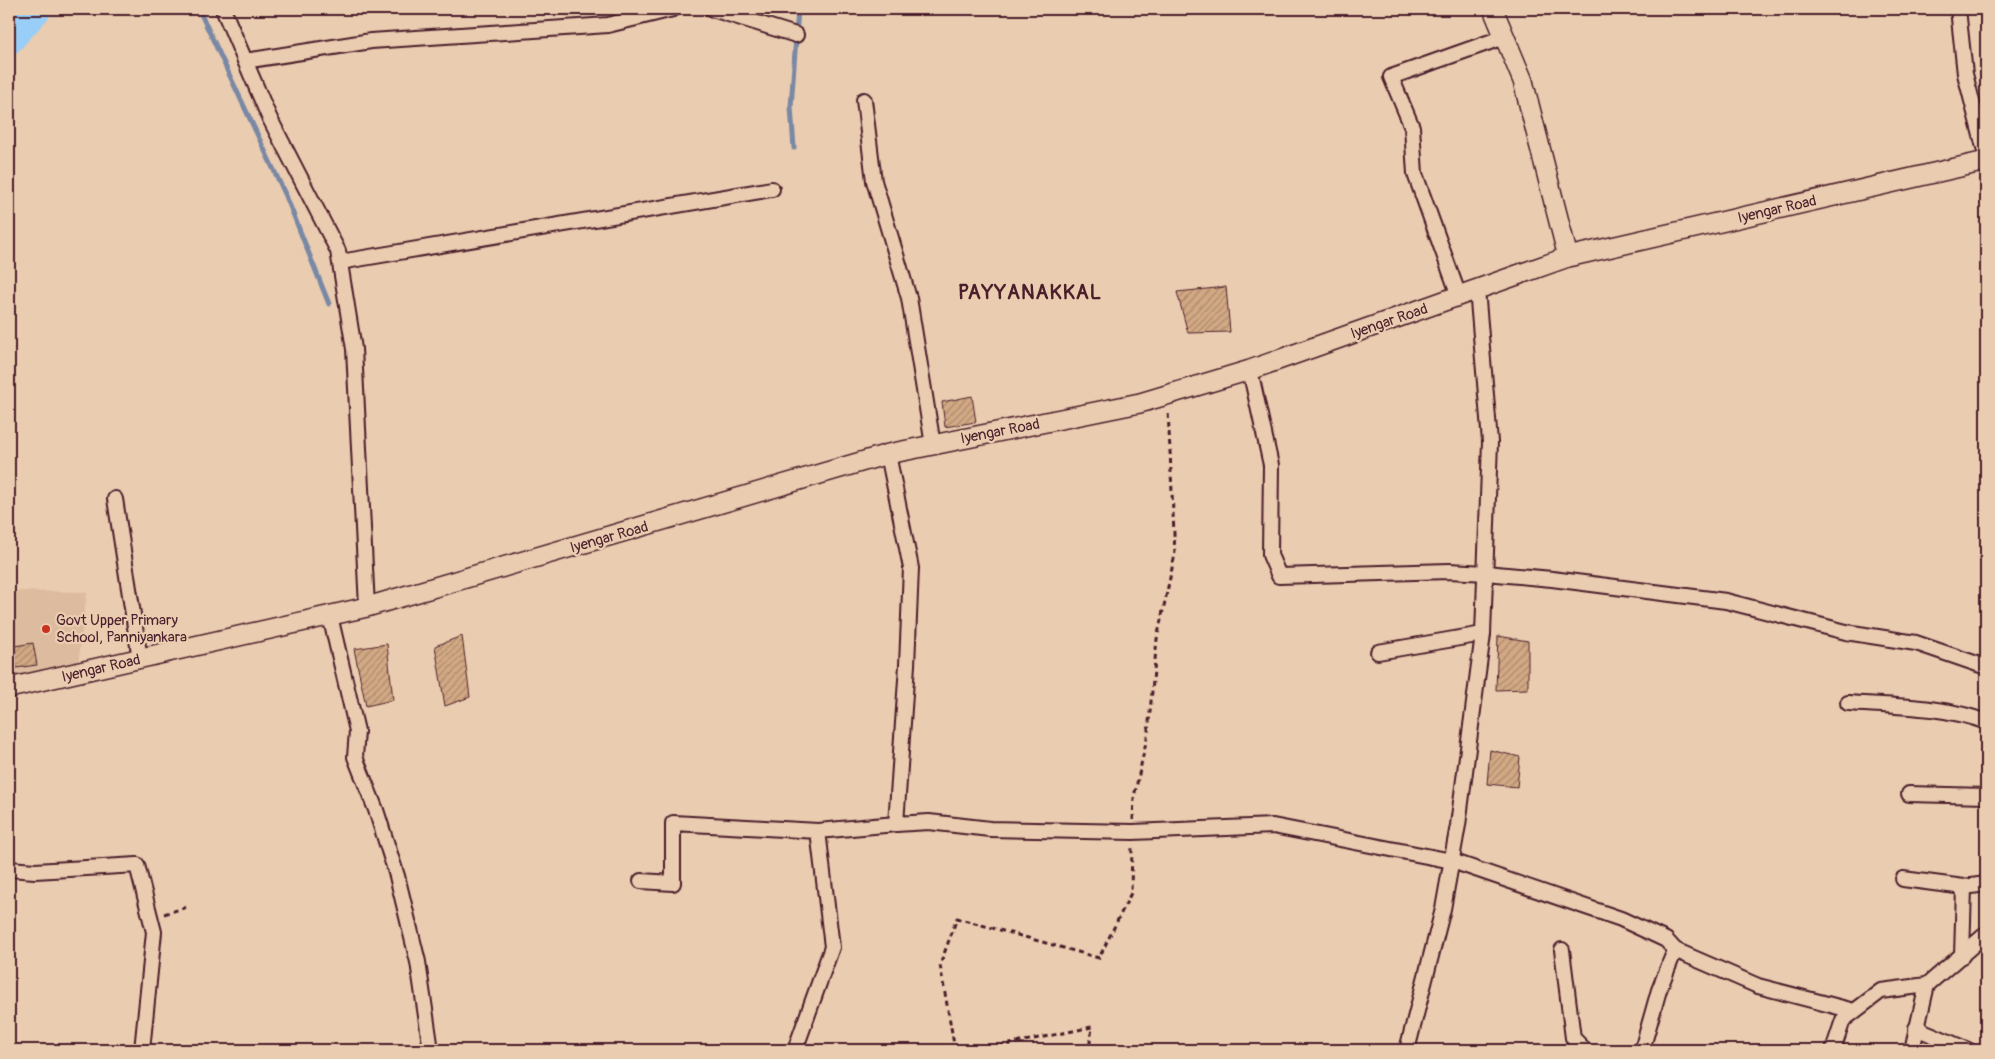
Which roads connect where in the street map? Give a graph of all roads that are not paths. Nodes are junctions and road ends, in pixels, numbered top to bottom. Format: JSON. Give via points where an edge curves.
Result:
{"nodes":[{"id":1,"x":223,"y":9,"type":"edge"},
{"id":2,"x":673,"y":9,"type":"edge"},
{"id":3,"x":712,"y":9,"type":"edge"},
{"id":4,"x":1493,"y":9,"type":"edge"},
{"id":5,"x":1958,"y":9,"type":"edge"},
{"id":6,"x":796,"y":35,"type":"dead end"},
{"id":7,"x":1504,"y":36,"type":"junction"},
{"id":8,"x":245,"y":61,"type":"junction"},
{"id":9,"x":864,"y":100,"type":"dead end"},
{"id":10,"x":1986,"y":156,"type":"edge"},
{"id":11,"x":1986,"y":160,"type":"edge"},
{"id":12,"x":772,"y":189,"type":"dead end"},
{"id":13,"x":1568,"y":257,"type":"junction"},
{"id":14,"x":340,"y":262,"type":"junction"},
{"id":15,"x":1477,"y":289,"type":"junction"},
{"id":16,"x":1459,"y":296,"type":"junction"},
{"id":17,"x":1250,"y":370,"type":"junction"},
{"id":18,"x":933,"y":445,"type":"junction"},
{"id":19,"x":888,"y":454,"type":"junction"},
{"id":20,"x":115,"y":499,"type":"dead end"},
{"id":21,"x":1486,"y":572,"type":"junction"},
{"id":22,"x":367,"y":608,"type":"junction"},
{"id":23,"x":330,"y":616,"type":"junction"},
{"id":24,"x":1483,"y":634,"type":"junction"},
{"id":25,"x":1378,"y":652,"type":"dead end"},
{"id":26,"x":140,"y":659,"type":"junction"},
{"id":27,"x":1986,"y":667,"type":"edge"},
{"id":28,"x":9,"y":688,"type":"edge"},
{"id":29,"x":1848,"y":703,"type":"dead end"},
{"id":30,"x":1986,"y":722,"type":"edge"},
{"id":31,"x":1909,"y":794,"type":"dead end"},
{"id":32,"x":1986,"y":796,"type":"edge"},
{"id":33,"x":896,"y":824,"type":"junction"},
{"id":34,"x":818,"y":832,"type":"junction"},
{"id":35,"x":1452,"y":861,"type":"junction"},
{"id":36,"x":9,"y":869,"type":"edge"},
{"id":37,"x":1903,"y":878,"type":"dead end"},
{"id":38,"x":641,"y":881,"type":"dead end"},
{"id":39,"x":1986,"y":884,"type":"edge"},
{"id":40,"x":1964,"y":887,"type":"junction"},
{"id":41,"x":1986,"y":934,"type":"edge"},
{"id":42,"x":1562,"y":950,"type":"dead end"},
{"id":43,"x":1675,"y":950,"type":"junction"},
{"id":44,"x":1962,"y":956,"type":"junction"},
{"id":45,"x":1927,"y":985,"type":"junction"},
{"id":46,"x":1854,"y":1011,"type":"junction"},
{"id":47,"x":1916,"y":1028,"type":"junction"},
{"id":48,"x":142,"y":1050,"type":"edge"},
{"id":49,"x":431,"y":1050,"type":"edge"},
{"id":50,"x":795,"y":1050,"type":"edge"},
{"id":51,"x":1408,"y":1050,"type":"edge"},
{"id":52,"x":1586,"y":1050,"type":"edge"},
{"id":53,"x":1642,"y":1050,"type":"edge"},
{"id":54,"x":1833,"y":1050,"type":"edge"},
{"id":55,"x":1912,"y":1050,"type":"edge"},
{"id":56,"x":1968,"y":1050,"type":"edge"}],
"edges":[{"from":1,"to":8,"type":"street"},
{"from":2,"to":8,"type":"street","via":[[608,25],[371,41]]},
{"from":3,"to":6,"type":"street"},
{"from":4,"to":7,"type":"main road"},
{"from":5,"to":10,"type":"street","via":[[1965,74]]},
{"from":7,"to":13,"type":"main road","via":[[1523,81]]},
{"from":7,"to":16,"type":"street","via":[[1391,77],[1412,127],[1415,174]]},
{"from":8,"to":14,"type":"street","via":[[269,117],[338,251]]},
{"from":9,"to":18,"type":"street","via":[[874,181],[909,298]]},
{"from":11,"to":13,"type":"main road","name":"Iyengar Road"},
{"from":12,"to":14,"type":"street"},
{"from":13,"to":15,"type":"main road","name":"Iyengar Road"},
{"from":14,"to":22,"type":"street","via":[[354,349]]},
{"from":15,"to":16,"type":"main road","name":"Iyengar Road"},
{"from":15,"to":21,"type":"street","via":[[1490,442]]},
{"from":16,"to":17,"type":"main road","name":"Iyengar Road"},
{"from":17,"to":18,"type":"main road","name":"Iyengar Road","via":[[1140,403]]},
{"from":17,"to":21,"type":"street","via":[[1271,465],[1270,555],[1279,576]]},
{"from":18,"to":19,"type":"main road","name":"Iyengar Road"},
{"from":19,"to":22,"type":"main road","name":"Iyengar Road"},
{"from":19,"to":33,"type":"street","via":[[911,568]]},
{"from":20,"to":26,"type":"street"},
{"from":21,"to":24,"type":"street"},
{"from":21,"to":27,"type":"street","via":[[1726,601],[1846,632],[1916,643]]},
{"from":22,"to":23,"type":"main road","name":"Iyengar Road"},
{"from":23,"to":26,"type":"main road","name":"Iyengar Road"},
{"from":23,"to":49,"type":"street","via":[[357,732],[355,757],[376,810],[396,876],[418,962]]},
{"from":24,"to":25,"type":"street"},
{"from":24,"to":35,"type":"street"},
{"from":26,"to":28,"type":"main road","name":"Iyengar Road"},
{"from":29,"to":30,"type":"street","via":[[1970,715]]},
{"from":31,"to":32,"type":"street"},
{"from":33,"to":34,"type":"street"},
{"from":33,"to":35,"type":"street","via":[[929,822],[990,829],[1133,832],[1274,826]]},
{"from":34,"to":38,"type":"street","via":[[674,823],[673,883]]},
{"from":34,"to":50,"type":"street","via":[[832,947]]},
{"from":35,"to":43,"type":"street","via":[[1621,919],[1666,940]]},
{"from":35,"to":51,"type":"street"},
{"from":36,"to":48,"type":"street","via":[[35,871],[136,865],[154,932]]},
{"from":37,"to":40,"type":"street"},
{"from":39,"to":40,"type":"street"},
{"from":40,"to":44,"type":"street"},
{"from":41,"to":44,"type":"street"},
{"from":42,"to":52,"type":"street","via":[[1573,1038]]},
{"from":43,"to":46,"type":"street","via":[[1758,986]]},
{"from":43,"to":53,"type":"street","via":[[1658,990]]},
{"from":44,"to":45,"type":"street"},
{"from":45,"to":46,"type":"street","via":[[1881,991]]},
{"from":45,"to":47,"type":"street"},
{"from":46,"to":54,"type":"street","via":[[1842,1020]]},
{"from":47,"to":55,"type":"street"},
{"from":47,"to":56,"type":"street"}]}
